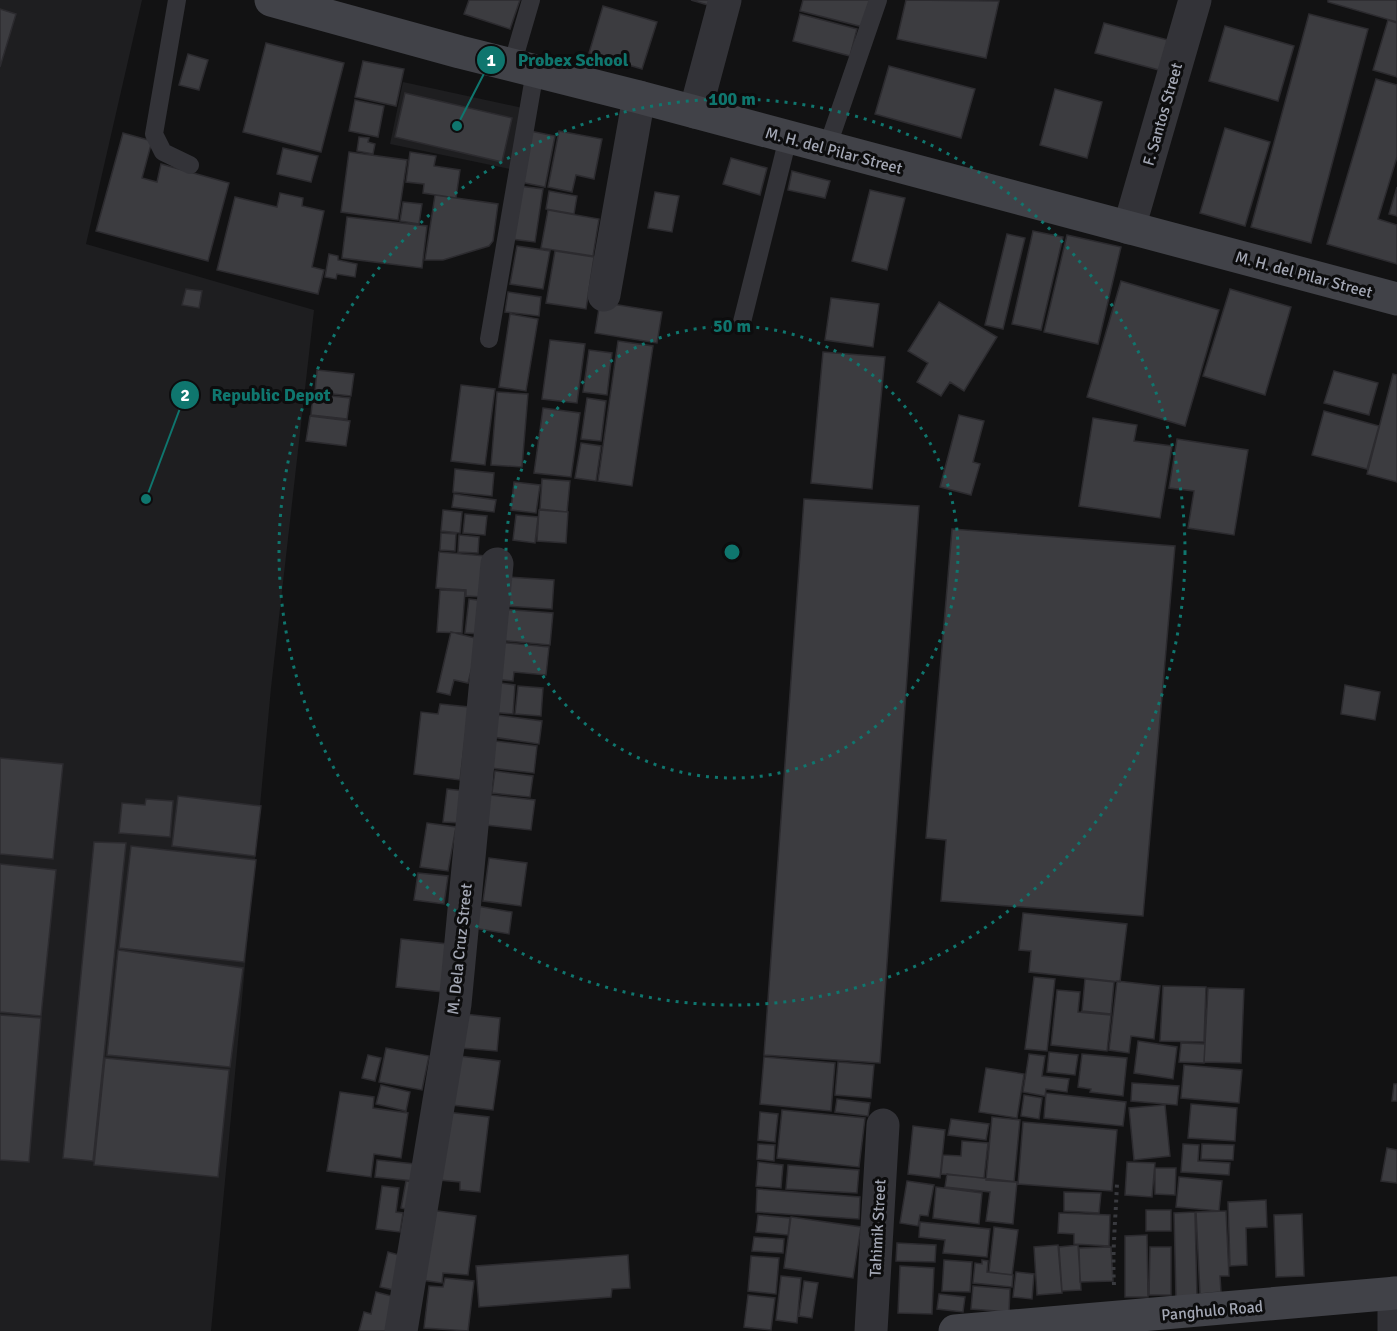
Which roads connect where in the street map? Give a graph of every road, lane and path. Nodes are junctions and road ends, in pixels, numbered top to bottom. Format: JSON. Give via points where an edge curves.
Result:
{"nodes":[{"id":1,"x":177,"y":0,"type":"edge"},
{"id":2,"x":271,"y":0,"type":"edge"},
{"id":3,"x":531,"y":0,"type":"edge"},
{"id":4,"x":725,"y":0,"type":"edge"},
{"id":5,"x":878,"y":0,"type":"edge"},
{"id":6,"x":1195,"y":0,"type":"edge"},
{"id":7,"x":524,"y":68,"type":"junction"},
{"id":8,"x":639,"y":97,"type":"junction"},
{"id":9,"x":695,"y":112,"type":"junction"},
{"id":10,"x":788,"y":138,"type":"junction"},
{"id":11,"x":827,"y":148,"type":"junction"},
{"id":12,"x":190,"y":165,"type":"dead end"},
{"id":13,"x":1129,"y":228,"type":"junction"},
{"id":14,"x":604,"y":295,"type":"dead end"},
{"id":15,"x":1397,"y":299,"type":"edge"},
{"id":16,"x":742,"y":322,"type":"dead end"},
{"id":17,"x":489,"y":339,"type":"dead end"},
{"id":18,"x":497,"y":564,"type":"dead end"},
{"id":19,"x":883,"y":1125,"type":"dead end"},
{"id":20,"x":1117,"y":1182,"type":"dead end"},
{"id":21,"x":1396,"y":1293,"type":"edge"},
{"id":22,"x":1113,"y":1319,"type":"junction"},
{"id":23,"x":401,"y":1331,"type":"edge"},
{"id":24,"x":870,"y":1331,"type":"edge"},
{"id":25,"x":954,"y":1331,"type":"edge"},
{"id":26,"x":1394,"y":1331,"type":"edge"}],
"edges":[{"from":1,"to":12,"type":"lane","via":[[154,134],[163,152]]},
{"from":2,"to":7,"type":"main road","name":"M. H. del Pilar Street"},
{"from":3,"to":7,"type":"lane"},
{"from":4,"to":9,"type":"street"},
{"from":5,"to":11,"type":"lane"},
{"from":6,"to":13,"type":"street","name":"F. Santos Street"},
{"from":7,"to":8,"type":"main road","name":"M. H. del Pilar Street"},
{"from":7,"to":17,"type":"lane"},
{"from":8,"to":9,"type":"main road","name":"M. H. del Pilar Street"},
{"from":8,"to":14,"type":"street"},
{"from":9,"to":10,"type":"main road","name":"M. H. del Pilar Street"},
{"from":10,"to":11,"type":"main road","name":"M. H. del Pilar Street"},
{"from":10,"to":16,"type":"lane"},
{"from":11,"to":13,"type":"main road","name":"M. H. del Pilar Street"},
{"from":13,"to":15,"type":"main road","name":"M. H. del Pilar Street"},
{"from":18,"to":23,"type":"street","name":"M. Dela Cruz Street","via":[[455,1004]]},
{"from":19,"to":24,"type":"street","name":"Tahimik Street"},
{"from":20,"to":22,"type":"path"},
{"from":21,"to":22,"type":"main road","name":"Panghulo Road"},
{"from":21,"to":26,"type":"street"},
{"from":22,"to":25,"type":"main road","name":"Panghulo Road"}]}
